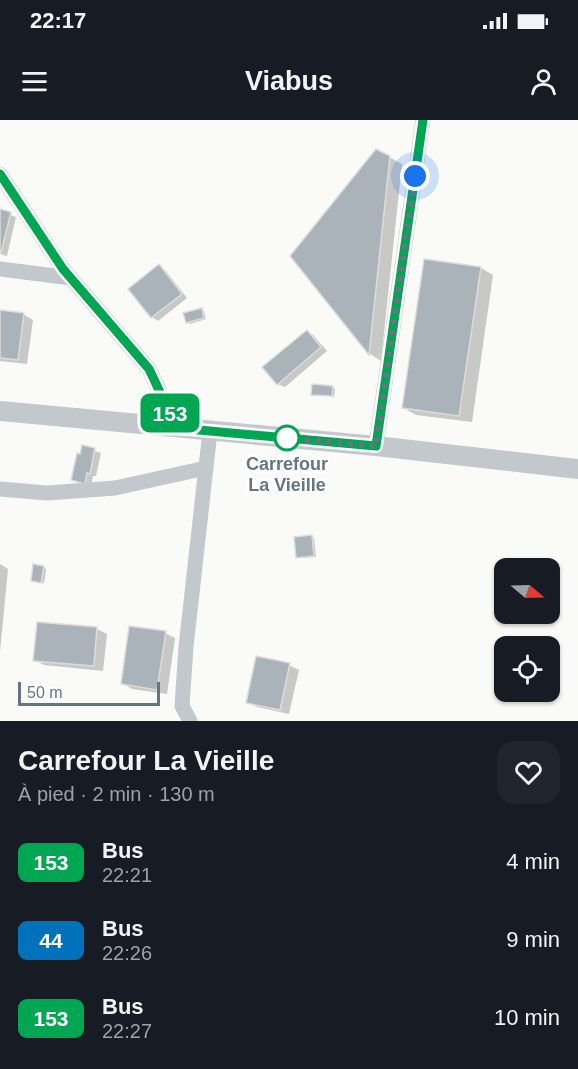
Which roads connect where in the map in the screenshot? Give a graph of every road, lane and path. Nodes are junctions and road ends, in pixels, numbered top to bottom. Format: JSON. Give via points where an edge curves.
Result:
{"nodes":[{"id":1,"x":423,"y":120,"type":"edge"},
{"id":2,"x":0,"y":174,"type":"edge"},
{"id":3,"x":0,"y":269,"type":"edge"},
{"id":4,"x":71,"y":278,"type":"junction"},
{"id":5,"x":0,"y":411,"type":"edge"},
{"id":6,"x":177,"y":428,"type":"junction"},
{"id":7,"x":210,"y":431,"type":"junction"},
{"id":8,"x":376,"y":446,"type":"junction"},
{"id":9,"x":207,"y":468,"type":"junction"},
{"id":10,"x":578,"y":469,"type":"edge"},
{"id":11,"x":0,"y":489,"type":"edge"},
{"id":12,"x":190,"y":721,"type":"edge"}],
"edges":[{"from":1,"to":8,"type":"street"},
{"from":2,"to":4,"type":"street"},
{"from":3,"to":4,"type":"street"},
{"from":4,"to":6,"type":"street","via":[[149,369]]},
{"from":5,"to":6,"type":"street"},
{"from":6,"to":7,"type":"street"},
{"from":7,"to":8,"type":"street"},
{"from":7,"to":9,"type":"street"},
{"from":8,"to":10,"type":"street"},
{"from":9,"to":11,"type":"street","via":[[115,488],[47,493]]},
{"from":9,"to":12,"type":"street","via":[[182,706]]}]}
